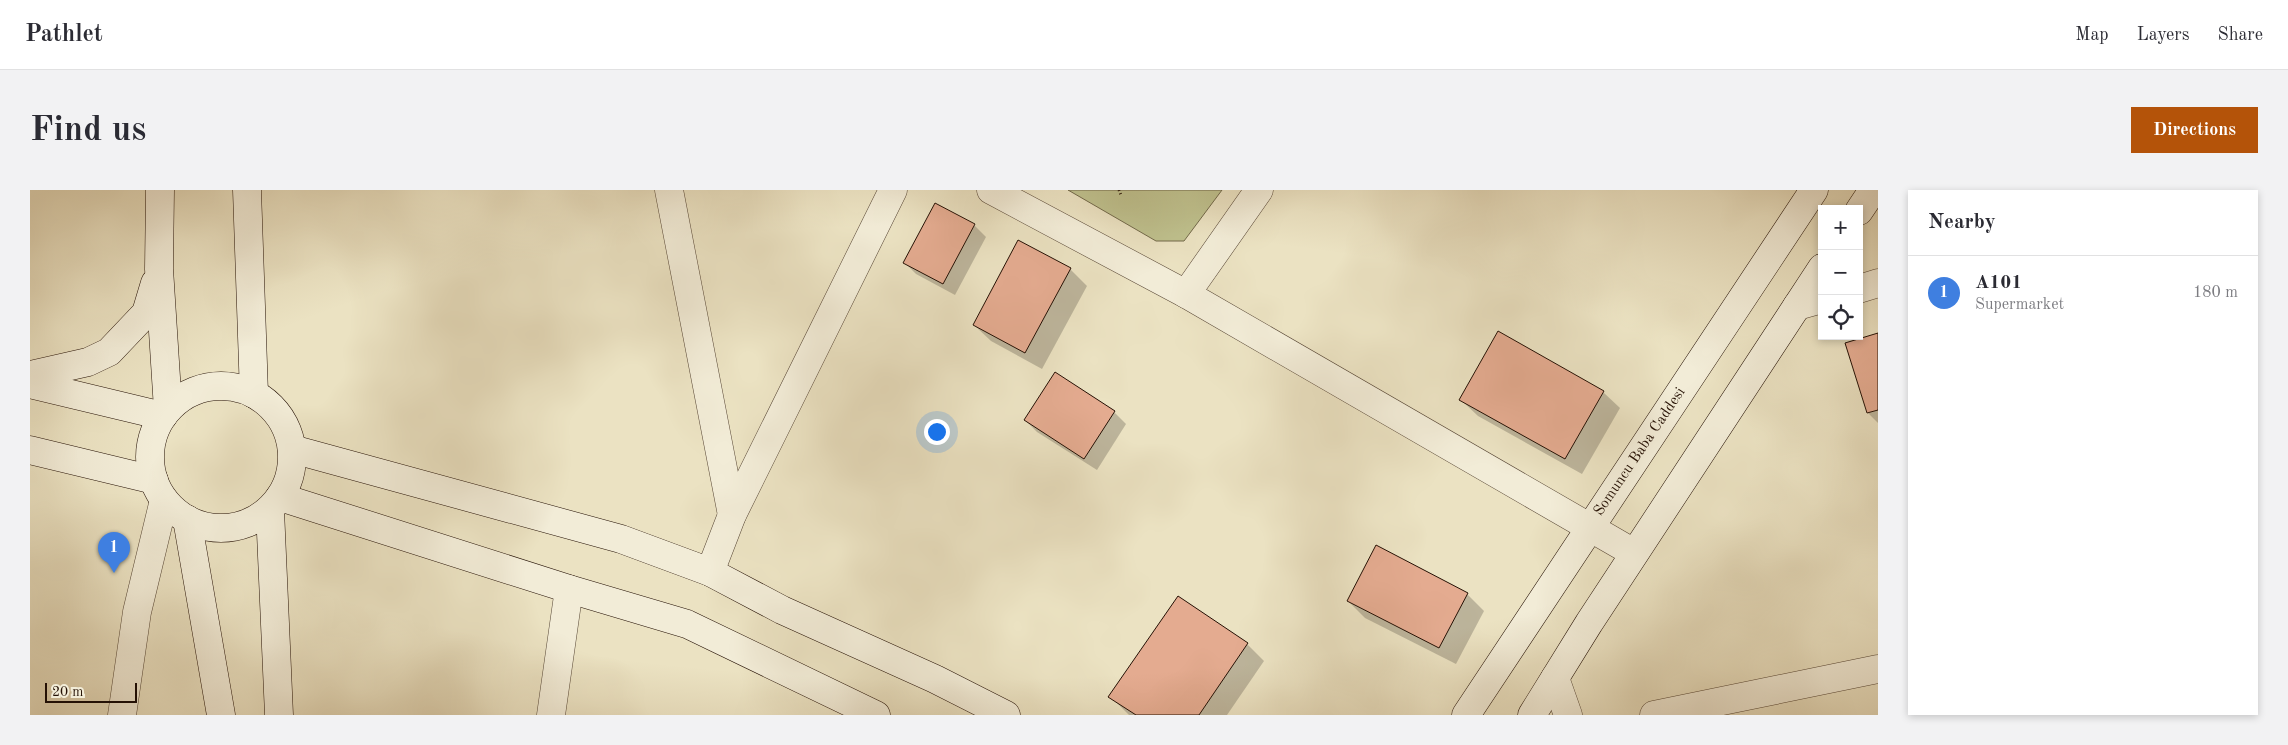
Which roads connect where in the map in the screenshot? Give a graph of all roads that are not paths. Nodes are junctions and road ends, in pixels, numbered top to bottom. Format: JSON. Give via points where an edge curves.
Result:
{"nodes":[{"id":1,"x":160,"y":190,"type":"edge"},
{"id":2,"x":247,"y":190,"type":"edge"},
{"id":3,"x":669,"y":190,"type":"edge"},
{"id":4,"x":893,"y":190,"type":"edge"},
{"id":5,"x":991,"y":190,"type":"edge"},
{"id":6,"x":1258,"y":190,"type":"edge"},
{"id":7,"x":1814,"y":190,"type":"edge"},
{"id":8,"x":1873,"y":190,"type":"edge"},
{"id":9,"x":1863,"y":205,"type":"edge"},
{"id":10,"x":159,"y":269,"type":"junction"},
{"id":11,"x":1818,"y":278,"type":"edge"},
{"id":12,"x":1878,"y":283,"type":"edge"},
{"id":13,"x":1863,"y":287,"type":"edge"},
{"id":14,"x":1186,"y":294,"type":"junction"},
{"id":15,"x":1809,"y":302,"type":"edge"},
{"id":16,"x":30,"y":375,"type":"edge"},
{"id":17,"x":30,"y":384,"type":"edge"},
{"id":18,"x":254,"y":394,"type":"junction"},
{"id":19,"x":166,"y":412,"type":"junction"},
{"id":20,"x":292,"y":449,"type":"junction"},
{"id":21,"x":30,"y":450,"type":"edge"},
{"id":22,"x":159,"y":490,"type":"junction"},
{"id":23,"x":275,"y":504,"type":"junction"},
{"id":24,"x":732,"y":515,"type":"junction"},
{"id":25,"x":187,"y":519,"type":"junction"},
{"id":26,"x":1590,"y":528,"type":"junction"},
{"id":27,"x":1634,"y":553,"type":"junction"},
{"id":28,"x":710,"y":572,"type":"junction"},
{"id":29,"x":569,"y":589,"type":"junction"},
{"id":30,"x":1878,"y":669,"type":"edge"},
{"id":31,"x":1555,"y":678,"type":"junction"},
{"id":32,"x":122,"y":715,"type":"edge"},
{"id":33,"x":221,"y":715,"type":"edge"},
{"id":34,"x":279,"y":715,"type":"edge"},
{"id":35,"x":551,"y":715,"type":"edge"},
{"id":36,"x":876,"y":715,"type":"edge"},
{"id":37,"x":1006,"y":715,"type":"edge"},
{"id":38,"x":1466,"y":715,"type":"edge"},
{"id":39,"x":1532,"y":715,"type":"edge"},
{"id":40,"x":1568,"y":715,"type":"edge"},
{"id":41,"x":1654,"y":715,"type":"edge"}],
"edges":[{"from":1,"to":10,"type":"main road"},
{"from":2,"to":18,"type":"main road"},
{"from":3,"to":24,"type":"main road"},
{"from":4,"to":24,"type":"main road"},
{"from":5,"to":14,"type":"main road"},
{"from":6,"to":14,"type":"main road"},
{"from":7,"to":26,"type":"main road","name":"Somuncu Baba Caddesi"},
{"from":8,"to":9,"type":"main road"},
{"from":10,"to":16,"type":"main road","via":[[146,313],[109,352],[88,362]]},
{"from":10,"to":19,"type":"main road"},
{"from":11,"to":15,"type":"main road"},
{"from":12,"to":13,"type":"main road"},
{"from":14,"to":26,"type":"main road"},
{"from":15,"to":27,"type":"main road"},
{"from":17,"to":19,"type":"main road"},
{"from":18,"to":19,"type":"main road","via":[[225,386],[207,387],[190,393]]},
{"from":18,"to":20,"type":"main road","via":[[279,415],[289,433]]},
{"from":19,"to":22,"type":"main road","via":[[154,432],[150,449],[150,467]]},
{"from":20,"to":23,"type":"main road","via":[[292,474]]},
{"from":20,"to":28,"type":"main road","via":[[621,539]]},
{"from":21,"to":22,"type":"main road"},
{"from":22,"to":25,"type":"main road","via":[[176,513]]},
{"from":22,"to":32,"type":"main road"},
{"from":23,"to":25,"type":"main road","via":[[253,522],[233,528],[212,528]]},
{"from":23,"to":29,"type":"main road"},
{"from":23,"to":34,"type":"main road"},
{"from":24,"to":28,"type":"main road"},
{"from":25,"to":33,"type":"main road"},
{"from":26,"to":27,"type":"main road"},
{"from":26,"to":38,"type":"main road","name":"Somuncu Baba Caddesi"},
{"from":27,"to":31,"type":"main road"},
{"from":28,"to":37,"type":"main road","via":[[782,610]]},
{"from":29,"to":35,"type":"main road"},
{"from":29,"to":36,"type":"main road","via":[[687,624]]},
{"from":30,"to":41,"type":"main road"},
{"from":31,"to":39,"type":"main road"},
{"from":31,"to":40,"type":"main road"}]}
